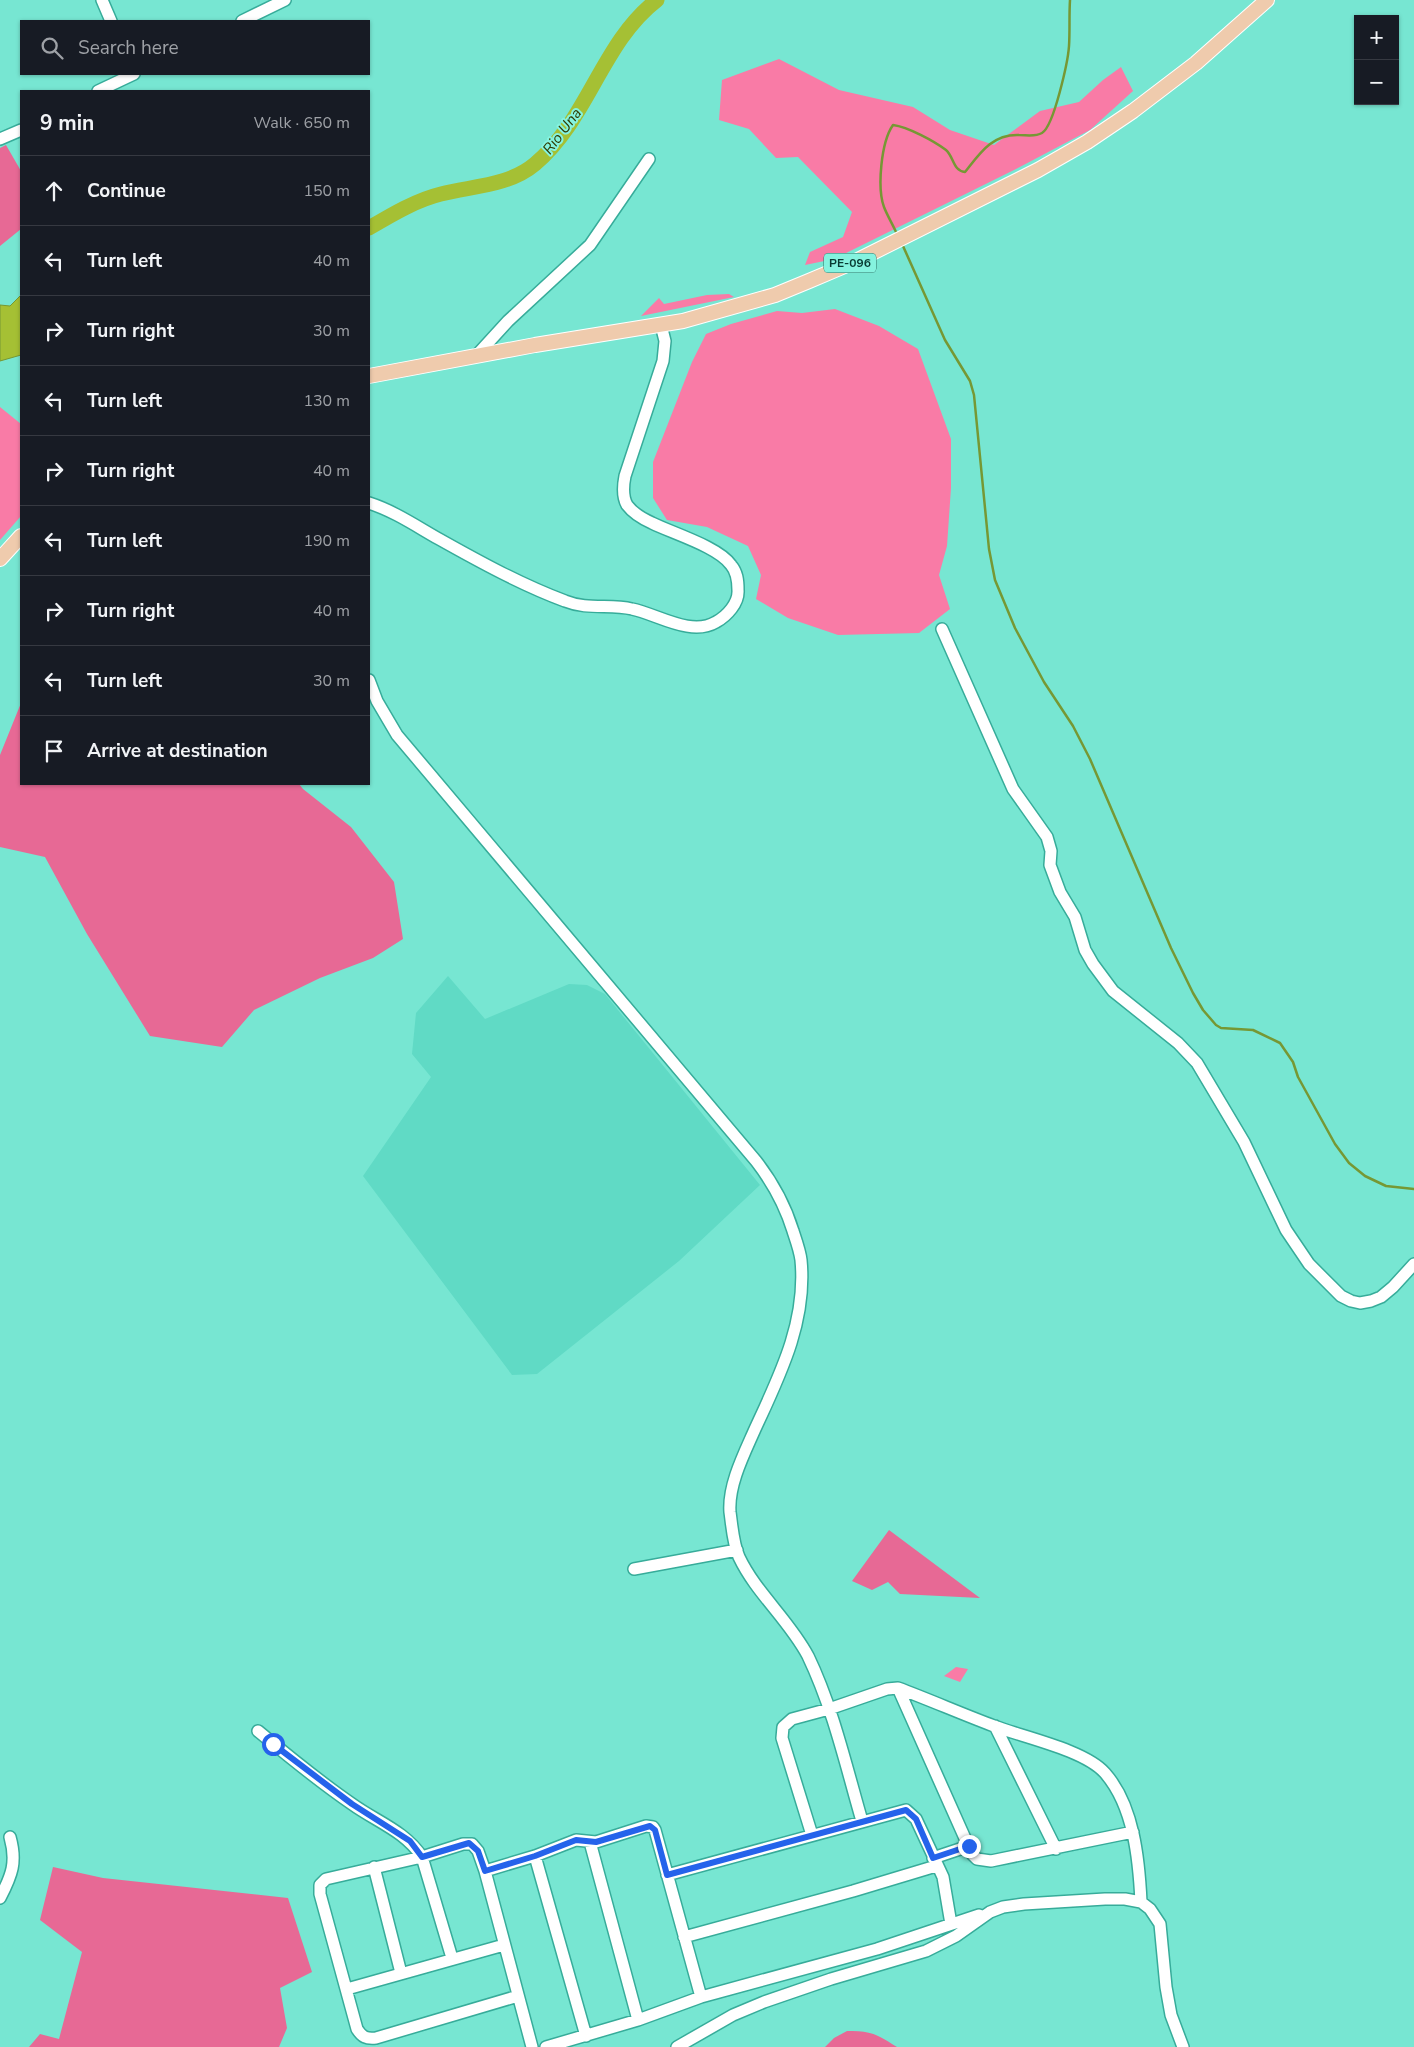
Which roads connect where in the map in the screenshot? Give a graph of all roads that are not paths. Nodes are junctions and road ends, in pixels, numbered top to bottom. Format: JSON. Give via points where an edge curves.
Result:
{"nodes":[{"id":1,"x":285,"y":0,"type":"edge"},
{"id":2,"x":1267,"y":0,"type":"edge"},
{"id":3,"x":107,"y":2,"type":"edge"},
{"id":4,"x":112,"y":20,"type":"edge"},
{"id":5,"x":244,"y":20,"type":"edge"},
{"id":6,"x":132,"y":75,"type":"edge"},
{"id":7,"x":100,"y":90,"type":"edge"},
{"id":8,"x":20,"y":130,"type":"edge"},
{"id":9,"x":0,"y":139,"type":"edge"},
{"id":10,"x":649,"y":160,"type":"dead end"},
{"id":11,"x":661,"y":325,"type":"junction"},
{"id":12,"x":476,"y":356,"type":"junction"},
{"id":13,"x":370,"y":376,"type":"edge"},
{"id":14,"x":370,"y":503,"type":"edge"},
{"id":15,"x":20,"y":537,"type":"edge"},
{"id":16,"x":0,"y":559,"type":"edge"},
{"id":17,"x":942,"y":628,"type":"dead end"},
{"id":18,"x":370,"y":685,"type":"edge"},
{"id":19,"x":373,"y":700,"type":"edge"},
{"id":20,"x":1414,"y":1264,"type":"edge"},
{"id":21,"x":737,"y":1550,"type":"junction"},
{"id":22,"x":634,"y":1569,"type":"dead end"},
{"id":23,"x":898,"y":1688,"type":"junction"},
{"id":24,"x":829,"y":1709,"type":"junction"},
{"id":25,"x":995,"y":1726,"type":"junction"},
{"id":26,"x":258,"y":1731,"type":"dead end"},
{"id":27,"x":862,"y":1821,"type":"junction"},
{"id":28,"x":1133,"y":1832,"type":"junction"},
{"id":29,"x":812,"y":1834,"type":"junction"},
{"id":30,"x":10,"y":1837,"type":"dead end"},
{"id":31,"x":590,"y":1842,"type":"junction"},
{"id":32,"x":969,"y":1846,"type":"junction"},
{"id":33,"x":1056,"y":1848,"type":"junction"},
{"id":34,"x":535,"y":1856,"type":"junction"},
{"id":35,"x":422,"y":1857,"type":"junction"},
{"id":36,"x":935,"y":1862,"type":"junction"},
{"id":37,"x":374,"y":1867,"type":"junction"},
{"id":38,"x":485,"y":1871,"type":"junction"},
{"id":39,"x":667,"y":1875,"type":"junction"},
{"id":40,"x":0,"y":1898,"type":"edge"},
{"id":41,"x":1141,"y":1902,"type":"junction"},
{"id":42,"x":990,"y":1912,"type":"junction"},
{"id":43,"x":951,"y":1924,"type":"junction"},
{"id":44,"x":684,"y":1937,"type":"junction"},
{"id":45,"x":504,"y":1945,"type":"junction"},
{"id":46,"x":452,"y":1958,"type":"junction"},
{"id":47,"x":401,"y":1973,"type":"junction"},
{"id":48,"x":347,"y":1989,"type":"junction"},
{"id":49,"x":518,"y":1996,"type":"junction"},
{"id":50,"x":701,"y":1997,"type":"junction"},
{"id":51,"x":638,"y":2020,"type":"junction"},
{"id":52,"x":586,"y":2036,"type":"junction"},
{"id":53,"x":532,"y":2047,"type":"edge"},
{"id":54,"x":546,"y":2047,"type":"edge"},
{"id":55,"x":677,"y":2047,"type":"edge"},
{"id":56,"x":1183,"y":2047,"type":"edge"}],
"edges":[{"from":1,"to":5,"type":"street"},
{"from":2,"to":11,"type":"main road","number":"PE-096","via":[[1196,63],[1133,111],[1038,170],[854,262],[775,295]]},
{"from":3,"to":4,"type":"street"},
{"from":6,"to":7,"type":"street"},
{"from":8,"to":9,"type":"street"},
{"from":10,"to":12,"type":"street","via":[[590,245],[508,321]]},
{"from":11,"to":12,"type":"main road","number":"PE-096"},
{"from":11,"to":14,"type":"street","via":[[665,341],[663,361],[622,489],[628,505],[638,516],[711,549],[732,566],[738,578],[739,594],[734,605],[714,624],[690,627],[632,609],[565,602],[495,569],[397,514]]},
{"from":12,"to":13,"type":"main road","number":"PE-096"},
{"from":15,"to":16,"type":"main road"},
{"from":17,"to":20,"type":"street","via":[[1014,789],[1047,837],[1050,865],[1093,964],[1114,991],[1178,1043],[1197,1063],[1244,1142],[1286,1230],[1309,1264],[1341,1296],[1360,1303],[1381,1297]]},
{"from":18,"to":19,"type":"street"},
{"from":19,"to":21,"type":"street","via":[[397,735],[770,1179],[787,1214],[801,1258],[803,1292],[799,1320],[733,1487],[730,1510]]},
{"from":21,"to":22,"type":"street"},
{"from":21,"to":24,"type":"street","via":[[750,1578],[807,1655]]},
{"from":23,"to":24,"type":"street"},
{"from":23,"to":25,"type":"street"},
{"from":23,"to":32,"type":"street"},
{"from":24,"to":27,"type":"street"},
{"from":24,"to":29,"type":"street","via":[[792,1719],[782,1731]]},
{"from":25,"to":28,"type":"street","via":[[1094,1763],[1111,1781]]},
{"from":25,"to":33,"type":"street"},
{"from":26,"to":35,"type":"street","via":[[352,1804],[410,1841]]},
{"from":27,"to":29,"type":"street"},
{"from":27,"to":36,"type":"street","via":[[910,1812]]},
{"from":28,"to":33,"type":"street"},
{"from":28,"to":41,"type":"street"},
{"from":29,"to":39,"type":"street"},
{"from":30,"to":40,"type":"street","via":[[15,1854],[10,1878]]},
{"from":31,"to":34,"type":"street","via":[[576,1840]]},
{"from":31,"to":39,"type":"street","via":[[646,1826],[653,1828]]},
{"from":31,"to":51,"type":"street"},
{"from":32,"to":33,"type":"street","via":[[976,1859],[983,1861]]},
{"from":32,"to":36,"type":"street"},
{"from":34,"to":38,"type":"street"},
{"from":34,"to":52,"type":"street"},
{"from":35,"to":37,"type":"street"},
{"from":35,"to":38,"type":"street","via":[[469,1843],[478,1851]]},
{"from":35,"to":46,"type":"street"},
{"from":36,"to":43,"type":"street","via":[[945,1886]]},
{"from":36,"to":44,"type":"street","via":[[853,1892]]},
{"from":37,"to":47,"type":"street"},
{"from":37,"to":48,"type":"street","via":[[326,1879],[320,1885]]},
{"from":38,"to":45,"type":"street"},
{"from":39,"to":44,"type":"street"},
{"from":41,"to":42,"type":"street","via":[[1105,1899],[1024,1904]]},
{"from":41,"to":56,"type":"street","via":[[1160,1924],[1171,2015]]},
{"from":42,"to":43,"type":"street"},
{"from":42,"to":55,"type":"street","via":[[956,1936],[926,1951],[764,2002],[733,2015]]},
{"from":43,"to":50,"type":"street","via":[[876,1949]]},
{"from":44,"to":50,"type":"street"},
{"from":45,"to":46,"type":"street"},
{"from":45,"to":49,"type":"street"},
{"from":46,"to":47,"type":"street"},
{"from":47,"to":48,"type":"street"},
{"from":48,"to":49,"type":"street","via":[[357,2028],[368,2039]]},
{"from":49,"to":53,"type":"street"},
{"from":50,"to":51,"type":"street"},
{"from":51,"to":52,"type":"street"},
{"from":52,"to":54,"type":"street"}]}
